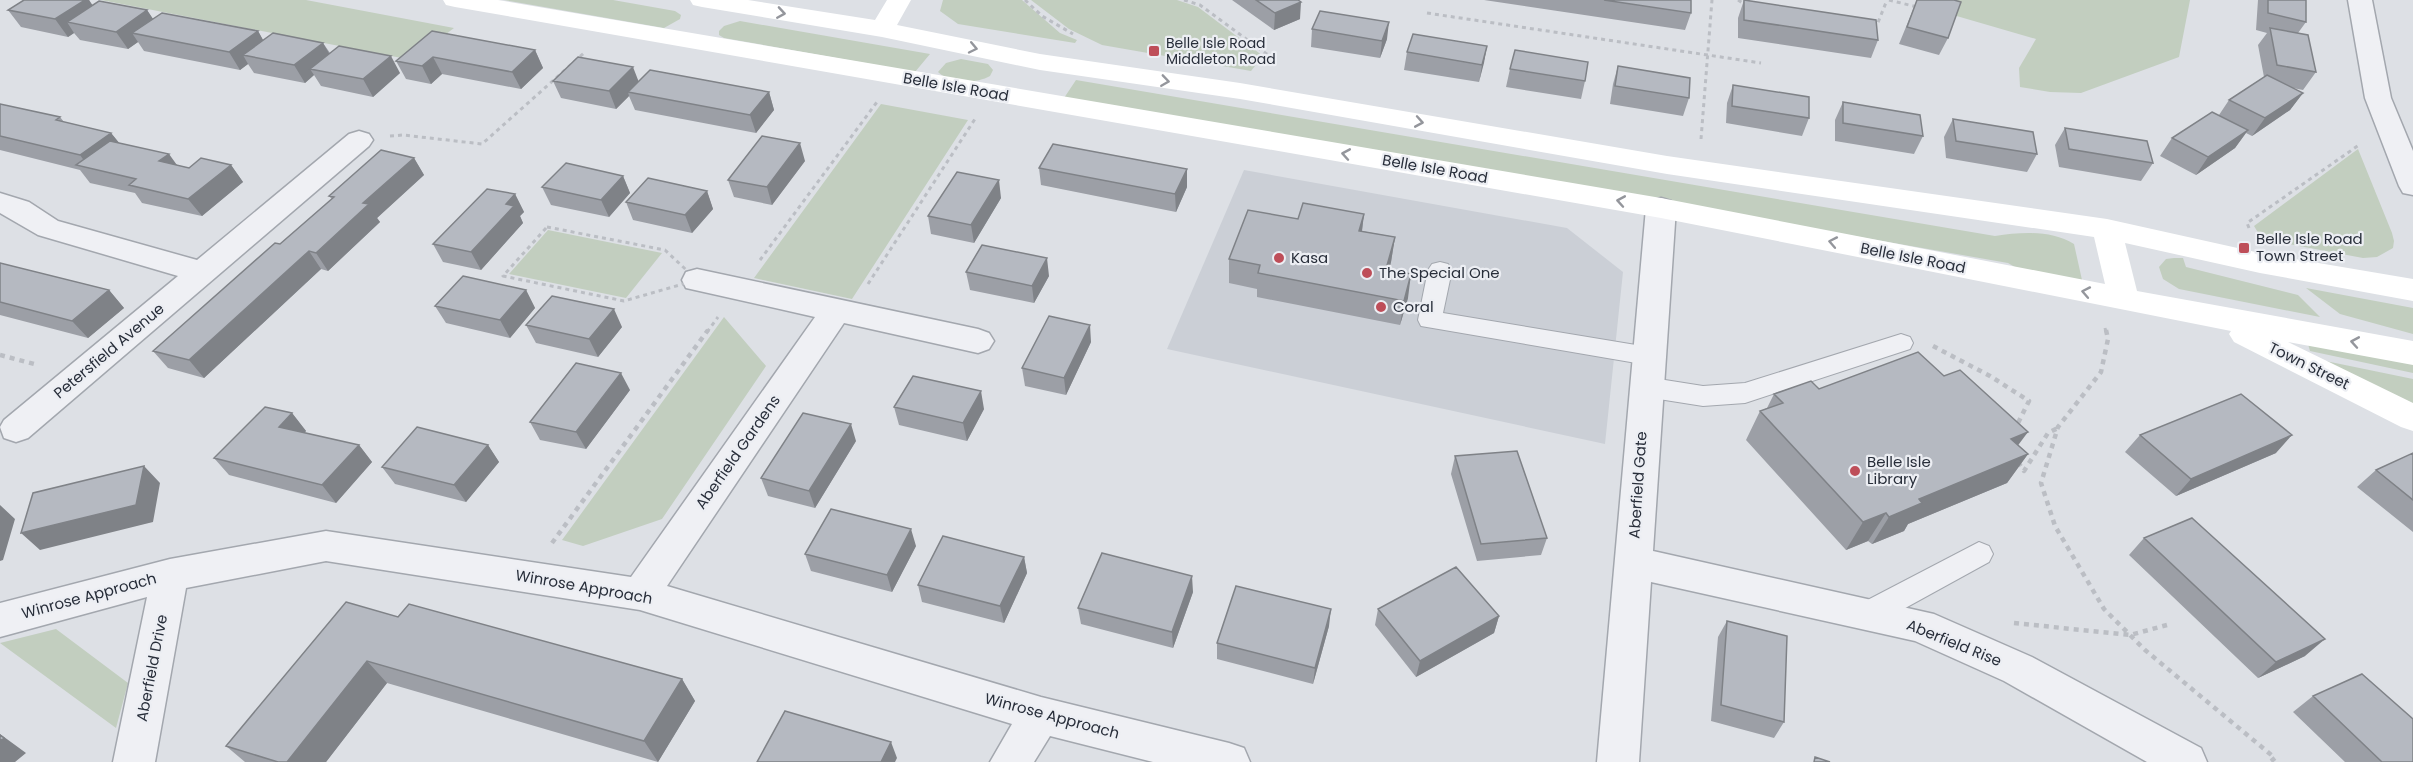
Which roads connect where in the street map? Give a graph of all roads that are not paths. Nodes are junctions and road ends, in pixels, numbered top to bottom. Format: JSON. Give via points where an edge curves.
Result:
{"nodes":[{"id":1,"x":455,"y":0,"type":"edge"},
{"id":2,"x":898,"y":0,"type":"edge"},
{"id":3,"x":2360,"y":0,"type":"edge"},
{"id":4,"x":712,"y":2,"type":"edge"},
{"id":5,"x":882,"y":29,"type":"junction"},
{"id":6,"x":683,"y":41,"type":"junction"},
{"id":7,"x":1040,"y":62,"type":"junction"},
{"id":8,"x":1004,"y":96,"type":"junction"},
{"id":9,"x":359,"y":140,"type":"road end"},
{"id":10,"x":2413,"y":186,"type":"edge"},
{"id":11,"x":0,"y":202,"type":"edge"},
{"id":12,"x":1661,"y":208,"type":"junction"},
{"id":13,"x":2107,"y":229,"type":"junction"},
{"id":14,"x":1440,"y":270,"type":"dead end"},
{"id":15,"x":201,"y":272,"type":"junction"},
{"id":16,"x":697,"y":280,"type":"road end"},
{"id":17,"x":2413,"y":290,"type":"edge"},
{"id":18,"x":2110,"y":297,"type":"junction"},
{"id":19,"x":843,"y":312,"type":"junction"},
{"id":20,"x":2205,"y":315,"type":"junction"},
{"id":21,"x":978,"y":341,"type":"dead end"},
{"id":22,"x":1901,"y":342,"type":"road end"},
{"id":23,"x":2413,"y":353,"type":"edge"},
{"id":24,"x":1647,"y":371,"type":"junction"},
{"id":25,"x":2413,"y":418,"type":"edge"},
{"id":26,"x":16,"y":429,"type":"dead end"},
{"id":27,"x":1980,"y":554,"type":"dead end"},
{"id":28,"x":1632,"y":562,"type":"junction"},
{"id":29,"x":170,"y":575,"type":"junction"},
{"id":30,"x":640,"y":594,"type":"junction"},
{"id":31,"x":1868,"y":614,"type":"junction"},
{"id":32,"x":0,"y":620,"type":"edge"},
{"id":33,"x":1041,"y":715,"type":"junction"},
{"id":34,"x":134,"y":762,"type":"edge"},
{"id":35,"x":1011,"y":762,"type":"edge"},
{"id":36,"x":1229,"y":762,"type":"edge"},
{"id":37,"x":1618,"y":762,"type":"edge"},
{"id":38,"x":2186,"y":762,"type":"edge"}],
"edges":[{"from":1,"to":6,"type":"street","name":"Belle Isle Road"},
{"from":2,"to":5,"type":"street"},
{"from":3,"to":10,"type":"street","via":[[2378,98]]},
{"from":4,"to":5,"type":"street","one_way":true},
{"from":4,"to":6,"type":"street"},
{"from":5,"to":7,"type":"street","one_way":true},
{"from":6,"to":8,"type":"street","name":"Belle Isle Road"},
{"from":7,"to":8,"type":"street"},
{"from":7,"to":13,"type":"street","one_way":true,"via":[[1240,91],[1699,170]]},
{"from":12,"to":8,"type":"street","name":"Belle Isle Road","one_way":true},
{"from":9,"to":15,"type":"street","name":"Petersfield Avenue"},
{"from":11,"to":15,"type":"street","via":[[57,231]]},
{"from":18,"to":12,"type":"street","name":"Belle Isle Road","one_way":true},
{"from":12,"to":24,"type":"street","name":"Aberfield Gate"},
{"from":13,"to":17,"type":"street","via":[[2260,263]]},
{"from":13,"to":18,"type":"street"},
{"from":14,"to":24,"type":"lane","via":[[1430,320]]},
{"from":15,"to":26,"type":"street","name":"Petersfield Avenue"},
{"from":16,"to":19,"type":"street"},
{"from":18,"to":20,"type":"street","name":"Belle Isle Road"},
{"from":19,"to":21,"type":"street"},
{"from":19,"to":30,"type":"street","name":"Aberfield Gardens"},
{"from":23,"to":20,"type":"street","name":"Belle Isle Road","one_way":true},
{"from":20,"to":25,"type":"street","name":"Town Street"},
{"from":22,"to":24,"type":"lane","via":[[1745,393],[1703,396]]},
{"from":24,"to":28,"type":"street","name":"Aberfield Gate"},
{"from":27,"to":31,"type":"lane"},
{"from":28,"to":31,"type":"street","name":"Aberfield Rise"},
{"from":28,"to":37,"type":"street","name":"Aberfield Gate"},
{"from":29,"to":30,"type":"street","name":"Winrose Approach","via":[[326,546]]},
{"from":29,"to":32,"type":"street","name":"Winrose Approach"},
{"from":29,"to":34,"type":"street","name":"Aberfield Drive"},
{"from":30,"to":33,"type":"street","name":"Winrose Approach"},
{"from":31,"to":38,"type":"street","name":"Aberfield Rise","via":[[1920,626],[2018,669]]},
{"from":33,"to":35,"type":"street"},
{"from":33,"to":36,"type":"street","name":"Winrose Approach"}]}
